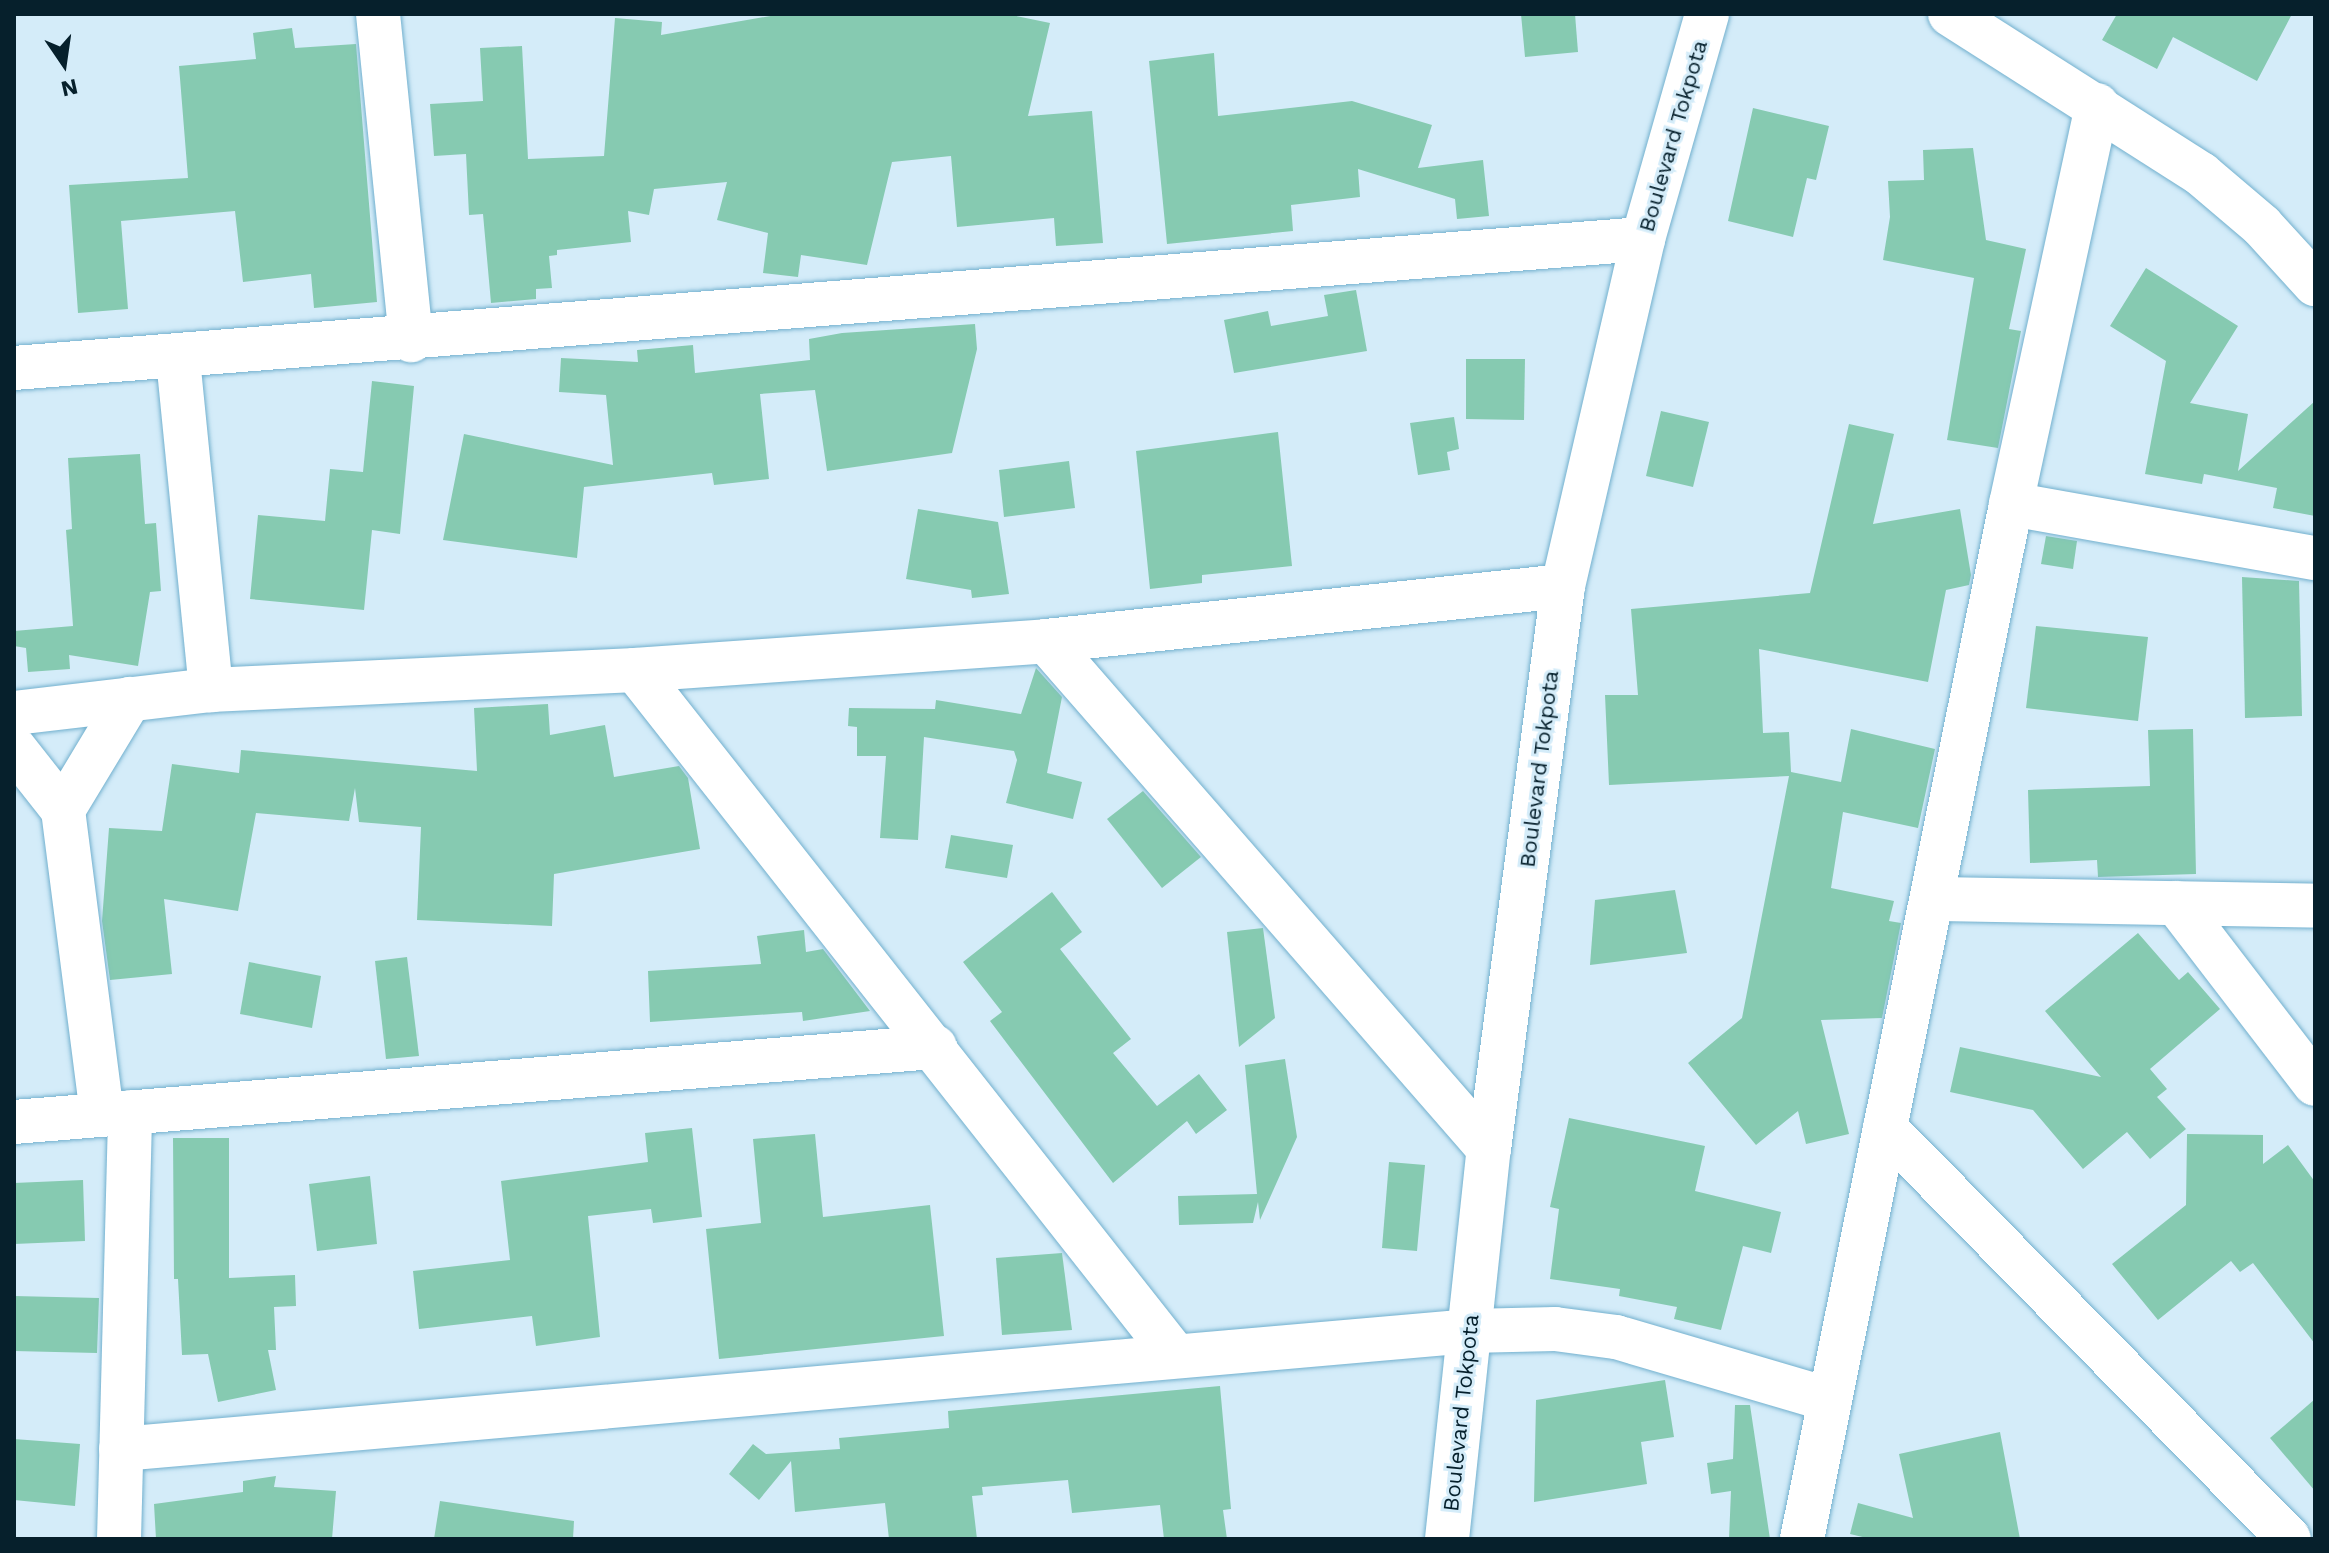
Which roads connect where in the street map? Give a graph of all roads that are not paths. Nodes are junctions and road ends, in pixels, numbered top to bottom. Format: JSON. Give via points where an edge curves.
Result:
{"nodes":[{"id":1,"x":378,"y":14,"type":"edge"},
{"id":2,"x":1707,"y":14,"type":"edge"},
{"id":3,"x":1950,"y":14,"type":"edge"},
{"id":4,"x":2097,"y":105,"type":"junction"},
{"id":5,"x":1643,"y":239,"type":"junction"},
{"id":6,"x":2315,"y":284,"type":"edge"},
{"id":7,"x":411,"y":340,"type":"junction"},
{"id":8,"x":178,"y":359,"type":"junction"},
{"id":9,"x":14,"y":368,"type":"edge"},
{"id":10,"x":2011,"y":504,"type":"junction"},
{"id":11,"x":2315,"y":558,"type":"edge"},
{"id":12,"x":1563,"y":586,"type":"junction"},
{"id":13,"x":1046,"y":641,"type":"junction"},
{"id":14,"x":635,"y":670,"type":"junction"},
{"id":15,"x":211,"y":690,"type":"junction"},
{"id":16,"x":130,"y":699,"type":"junction"},
{"id":17,"x":14,"y":713,"type":"edge"},
{"id":18,"x":14,"y":748,"type":"edge"},
{"id":19,"x":63,"y":810,"type":"junction"},
{"id":20,"x":1932,"y":899,"type":"junction"},
{"id":21,"x":2176,"y":903,"type":"junction"},
{"id":22,"x":2315,"y":906,"type":"edge"},
{"id":23,"x":935,"y":1047,"type":"junction"},
{"id":24,"x":2315,"y":1084,"type":"edge"},
{"id":25,"x":116,"y":1113,"type":"junction"},
{"id":26,"x":14,"y":1122,"type":"edge"},
{"id":27,"x":1885,"y":1128,"type":"junction"},
{"id":28,"x":1489,"y":1149,"type":"junction"},
{"id":29,"x":1469,"y":1331,"type":"junction"},
{"id":30,"x":1173,"y":1353,"type":"junction"},
{"id":31,"x":1830,"y":1400,"type":"junction"},
{"id":32,"x":121,"y":1449,"type":"junction"},
{"id":33,"x":119,"y":1539,"type":"edge"},
{"id":34,"x":1447,"y":1539,"type":"edge"},
{"id":35,"x":1802,"y":1539,"type":"edge"},
{"id":36,"x":2289,"y":1539,"type":"edge"}],
"edges":[{"from":1,"to":7,"type":"street"},
{"from":2,"to":5,"type":"street","name":"Boulevard Tokpota"},
{"from":3,"to":4,"type":"street"},
{"from":4,"to":6,"type":"street","via":[[2201,174],[2262,226]]},
{"from":4,"to":10,"type":"street"},
{"from":5,"to":7,"type":"street"},
{"from":5,"to":12,"type":"street","name":"Boulevard Tokpota"},
{"from":7,"to":8,"type":"street"},
{"from":8,"to":9,"type":"street"},
{"from":8,"to":15,"type":"street"},
{"from":10,"to":11,"type":"street"},
{"from":10,"to":20,"type":"street"},
{"from":12,"to":13,"type":"street"},
{"from":12,"to":28,"type":"street","name":"Boulevard Tokpota"},
{"from":13,"to":14,"type":"street"},
{"from":13,"to":28,"type":"street"},
{"from":14,"to":15,"type":"street"},
{"from":14,"to":23,"type":"street"},
{"from":15,"to":16,"type":"street"},
{"from":16,"to":17,"type":"street"},
{"from":16,"to":19,"type":"street"},
{"from":18,"to":19,"type":"street"},
{"from":19,"to":25,"type":"street"},
{"from":20,"to":21,"type":"street"},
{"from":20,"to":27,"type":"street"},
{"from":21,"to":22,"type":"street"},
{"from":21,"to":24,"type":"street"},
{"from":23,"to":25,"type":"street"},
{"from":23,"to":30,"type":"street"},
{"from":25,"to":26,"type":"street"},
{"from":25,"to":32,"type":"street"},
{"from":27,"to":31,"type":"street"},
{"from":27,"to":36,"type":"street"},
{"from":28,"to":29,"type":"street","name":"Boulevard Tokpota"},
{"from":29,"to":30,"type":"street"},
{"from":29,"to":31,"type":"street","via":[[1555,1329],[1616,1337]]},
{"from":29,"to":34,"type":"street","name":"Boulevard Tokpota"},
{"from":30,"to":32,"type":"street"},
{"from":31,"to":35,"type":"street"},
{"from":32,"to":33,"type":"street"}]}
